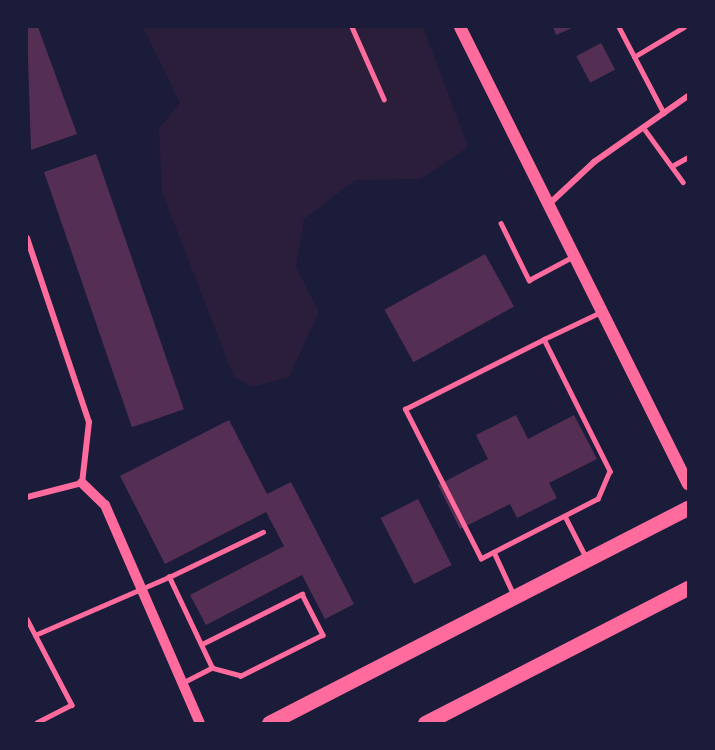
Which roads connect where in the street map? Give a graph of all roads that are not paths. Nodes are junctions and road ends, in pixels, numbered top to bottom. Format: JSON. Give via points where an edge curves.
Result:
{"nodes":[{"id":1,"x":352,"y":27,"type":"edge"},
{"id":2,"x":460,"y":27,"type":"edge"},
{"id":3,"x":619,"y":27,"type":"edge"},
{"id":4,"x":684,"y":27,"type":"edge"},
{"id":5,"x":634,"y":57,"type":"junction"},
{"id":6,"x":688,"y":96,"type":"edge"},
{"id":7,"x":384,"y":99,"type":"dead end"},
{"id":8,"x":664,"y":113,"type":"junction"},
{"id":9,"x":643,"y":127,"type":"junction"},
{"id":10,"x":688,"y":157,"type":"edge"},
{"id":11,"x":672,"y":166,"type":"junction"},
{"id":12,"x":683,"y":182,"type":"dead end"},
{"id":13,"x":549,"y":204,"type":"junction"},
{"id":14,"x":501,"y":223,"type":"dead end"},
{"id":15,"x":27,"y":238,"type":"edge"},
{"id":16,"x":574,"y":255,"type":"junction"},
{"id":17,"x":602,"y":311,"type":"junction"},
{"id":18,"x":544,"y":339,"type":"junction"},
{"id":19,"x":82,"y":483,"type":"junction"},
{"id":20,"x":688,"y":484,"type":"edge"},
{"id":21,"x":27,"y":497,"type":"edge"},
{"id":22,"x":688,"y":508,"type":"edge"},
{"id":23,"x":565,"y":516,"type":"junction"},
{"id":24,"x":263,"y":532,"type":"dead end"},
{"id":25,"x":494,"y":552,"type":"junction"},
{"id":26,"x":587,"y":559,"type":"junction"},
{"id":27,"x":169,"y":577,"type":"junction"},
{"id":28,"x":688,"y":588,"type":"edge"},
{"id":29,"x":142,"y":590,"type":"junction"},
{"id":30,"x":515,"y":597,"type":"junction"},
{"id":31,"x":27,"y":619,"type":"edge"},
{"id":32,"x":35,"y":635,"type":"junction"},
{"id":33,"x":202,"y":644,"type":"junction"},
{"id":34,"x":212,"y":668,"type":"junction"},
{"id":35,"x":182,"y":684,"type":"junction"},
{"id":36,"x":37,"y":723,"type":"edge"},
{"id":37,"x":200,"y":723,"type":"edge"},
{"id":38,"x":269,"y":723,"type":"edge"},
{"id":39,"x":425,"y":723,"type":"edge"}],
"edges":[{"from":1,"to":7,"type":"lane"},
{"from":2,"to":13,"type":"main road"},
{"from":3,"to":5,"type":"lane"},
{"from":4,"to":5,"type":"lane"},
{"from":5,"to":8,"type":"lane"},
{"from":6,"to":8,"type":"street"},
{"from":8,"to":9,"type":"street"},
{"from":9,"to":11,"type":"lane"},
{"from":9,"to":13,"type":"street","via":[[594,162]]},
{"from":10,"to":11,"type":"lane"},
{"from":11,"to":12,"type":"lane"},
{"from":13,"to":16,"type":"main road"},
{"from":14,"to":16,"type":"lane","via":[[529,280]]},
{"from":15,"to":19,"type":"street","via":[[89,422]]},
{"from":16,"to":17,"type":"main road"},
{"from":17,"to":18,"type":"lane"},
{"from":17,"to":20,"type":"main road"},
{"from":18,"to":23,"type":"lane","via":[[610,471],[598,499]]},
{"from":18,"to":25,"type":"lane","via":[[405,409],[481,559]]},
{"from":19,"to":21,"type":"street"},
{"from":19,"to":29,"type":"street","via":[[105,505]]},
{"from":22,"to":26,"type":"main road"},
{"from":23,"to":25,"type":"lane"},
{"from":23,"to":26,"type":"lane"},
{"from":24,"to":27,"type":"lane"},
{"from":25,"to":30,"type":"lane"},
{"from":26,"to":30,"type":"main road"},
{"from":27,"to":29,"type":"lane"},
{"from":27,"to":33,"type":"lane"},
{"from":28,"to":39,"type":"main road"},
{"from":29,"to":32,"type":"lane"},
{"from":29,"to":35,"type":"street"},
{"from":30,"to":38,"type":"main road"},
{"from":31,"to":32,"type":"lane"},
{"from":32,"to":36,"type":"lane","via":[[72,705]]},
{"from":33,"to":34,"type":"lane"},
{"from":33,"to":34,"type":"lane","via":[[302,594],[323,635],[241,676]]},
{"from":34,"to":35,"type":"lane"},
{"from":35,"to":37,"type":"street"}]}
